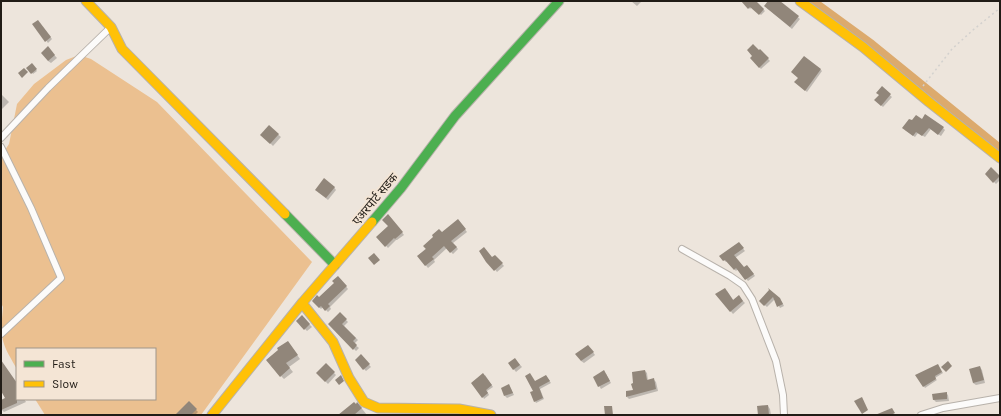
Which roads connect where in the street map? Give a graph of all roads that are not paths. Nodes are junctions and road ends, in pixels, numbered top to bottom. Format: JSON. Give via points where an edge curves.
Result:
{"nodes":[{"id":1,"x":86,"y":1,"type":"edge"},
{"id":2,"x":559,"y":1,"type":"edge"},
{"id":3,"x":800,"y":1,"type":"edge"},
{"id":4,"x":110,"y":27,"type":"junction"},
{"id":5,"x":1,"y":138,"type":"edge"},
{"id":6,"x":1,"y":147,"type":"edge"},
{"id":7,"x":1000,"y":158,"type":"edge"},
{"id":8,"x":682,"y":248,"type":"dead end"},
{"id":9,"x":335,"y":265,"type":"junction"},
{"id":10,"x":302,"y":303,"type":"junction"},
{"id":11,"x":1,"y":334,"type":"edge"},
{"id":12,"x":1000,"y":398,"type":"edge"},
{"id":13,"x":212,"y":415,"type":"edge"},
{"id":14,"x":491,"y":415,"type":"edge"},
{"id":15,"x":784,"y":415,"type":"edge"},
{"id":16,"x":921,"y":415,"type":"edge"}],
"edges":[{"from":1,"to":4,"type":"street"},
{"from":2,"to":9,"type":"street","name":"एअरपोर्ट सडक","via":[[455,116],[401,188]]},
{"from":3,"to":7,"type":"street","via":[[863,47]]},
{"from":4,"to":5,"type":"street"},
{"from":4,"to":9,"type":"street","via":[[122,49]]},
{"from":6,"to":11,"type":"street","via":[[61,278]]},
{"from":8,"to":15,"type":"street","via":[[742,285],[752,299],[776,361]]},
{"from":9,"to":10,"type":"street","name":"एअरपोर्ट सडक"},
{"from":10,"to":13,"type":"street","name":"एअरपोर्ट सडक"},
{"from":10,"to":14,"type":"street","via":[[333,342],[348,378],[364,402],[378,408],[459,409]]},
{"from":12,"to":16,"type":"street","via":[[943,408]]}]}
